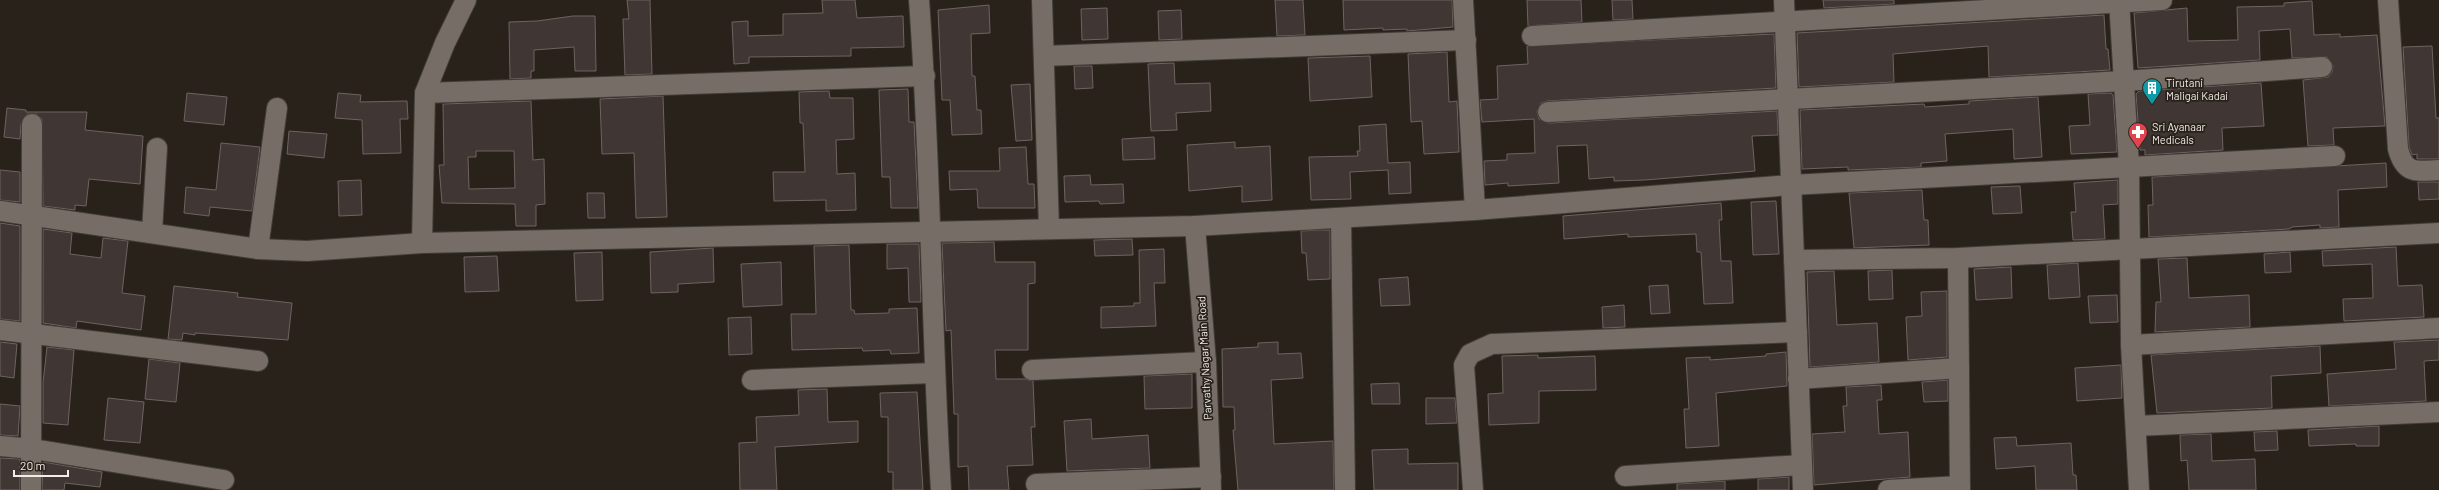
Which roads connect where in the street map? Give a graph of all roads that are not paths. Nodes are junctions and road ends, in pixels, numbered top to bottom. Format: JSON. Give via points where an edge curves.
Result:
{"nodes":[{"id":1,"x":466,"y":0,"type":"edge"},
{"id":2,"x":919,"y":0,"type":"edge"},
{"id":3,"x":1042,"y":0,"type":"edge"},
{"id":4,"x":1463,"y":0,"type":"edge"},
{"id":5,"x":1784,"y":0,"type":"edge"},
{"id":6,"x":2162,"y":0,"type":"edge"},
{"id":7,"x":2388,"y":0,"type":"edge"},
{"id":8,"x":2119,"y":1,"type":"edge"},
{"id":9,"x":1786,"y":23,"type":"junction"},
{"id":10,"x":1532,"y":36,"type":"dead end"},
{"id":11,"x":1466,"y":40,"type":"junction"},
{"id":12,"x":1044,"y":56,"type":"junction"},
{"id":13,"x":2322,"y":67,"type":"dead end"},
{"id":14,"x":925,"y":76,"type":"junction"},
{"id":15,"x":2124,"y":81,"type":"junction"},
{"id":16,"x":425,"y":93,"type":"junction"},
{"id":17,"x":1789,"y":100,"type":"junction"},
{"id":18,"x":277,"y":108,"type":"dead end"},
{"id":19,"x":1548,"y":112,"type":"dead end"},
{"id":20,"x":32,"y":124,"type":"dead end"},
{"id":21,"x":158,"y":148,"type":"dead end"},
{"id":22,"x":2335,"y":156,"type":"dead end"},
{"id":23,"x":2129,"y":166,"type":"junction"},
{"id":24,"x":2439,"y":170,"type":"edge"},
{"id":25,"x":1791,"y":185,"type":"junction"},
{"id":26,"x":1474,"y":210,"type":"junction"},
{"id":27,"x":0,"y":211,"type":"edge"},
{"id":28,"x":32,"y":214,"type":"junction"},
{"id":29,"x":1341,"y":218,"type":"junction"},
{"id":30,"x":1195,"y":226,"type":"junction"},
{"id":31,"x":1048,"y":229,"type":"junction"},
{"id":32,"x":152,"y":232,"type":"junction"},
{"id":33,"x":929,"y":232,"type":"junction"},
{"id":34,"x":2439,"y":232,"type":"edge"},
{"id":35,"x":422,"y":244,"type":"junction"},
{"id":36,"x":258,"y":249,"type":"junction"},
{"id":37,"x":2131,"y":250,"type":"junction"},
{"id":38,"x":1958,"y":258,"type":"junction"},
{"id":39,"x":1794,"y":260,"type":"junction"},
{"id":40,"x":2439,"y":328,"type":"edge"},
{"id":41,"x":0,"y":330,"type":"edge"},
{"id":42,"x":1796,"y":332,"type":"junction"},
{"id":43,"x":30,"y":333,"type":"junction"},
{"id":44,"x":2131,"y":345,"type":"junction"},
{"id":45,"x":258,"y":360,"type":"dead end"},
{"id":46,"x":1206,"y":362,"type":"junction"},
{"id":47,"x":1959,"y":368,"type":"junction"},
{"id":48,"x":1032,"y":370,"type":"dead end"},
{"id":49,"x":934,"y":373,"type":"junction"},
{"id":50,"x":1798,"y":378,"type":"junction"},
{"id":51,"x":752,"y":380,"type":"dead end"},
{"id":52,"x":2439,"y":412,"type":"edge"},
{"id":53,"x":2136,"y":426,"type":"junction"},
{"id":54,"x":0,"y":446,"type":"edge"},
{"id":55,"x":32,"y":449,"type":"junction"},
{"id":56,"x":1802,"y":465,"type":"junction"},
{"id":57,"x":1625,"y":476,"type":"dead end"},
{"id":58,"x":224,"y":480,"type":"dead end"},
{"id":59,"x":1211,"y":483,"type":"edge"},
{"id":60,"x":1036,"y":484,"type":"dead end"},
{"id":61,"x":1960,"y":488,"type":"edge"},
{"id":62,"x":31,"y":490,"type":"edge"},
{"id":63,"x":941,"y":490,"type":"edge"},
{"id":64,"x":1345,"y":490,"type":"edge"},
{"id":65,"x":1473,"y":490,"type":"edge"},
{"id":66,"x":1803,"y":490,"type":"edge"},
{"id":67,"x":1888,"y":490,"type":"edge"},
{"id":68,"x":2139,"y":490,"type":"edge"}],
"edges":[{"from":1,"to":16,"type":"street"},
{"from":2,"to":14,"type":"street"},
{"from":3,"to":12,"type":"street"},
{"from":4,"to":11,"type":"street"},
{"from":5,"to":9,"type":"street"},
{"from":6,"to":8,"type":"street"},
{"from":7,"to":24,"type":"street","via":[[2398,150],[2401,161],[2406,168],[2413,170]]},
{"from":8,"to":9,"type":"street"},
{"from":8,"to":15,"type":"street"},
{"from":9,"to":10,"type":"street"},
{"from":9,"to":17,"type":"street"},
{"from":11,"to":12,"type":"street"},
{"from":11,"to":26,"type":"street"},
{"from":12,"to":31,"type":"street"},
{"from":13,"to":15,"type":"street"},
{"from":14,"to":16,"type":"street"},
{"from":14,"to":33,"type":"street"},
{"from":15,"to":17,"type":"street"},
{"from":15,"to":23,"type":"street"},
{"from":16,"to":35,"type":"street"},
{"from":17,"to":19,"type":"street"},
{"from":17,"to":25,"type":"street"},
{"from":18,"to":36,"type":"street"},
{"from":20,"to":28,"type":"street"},
{"from":21,"to":32,"type":"street"},
{"from":22,"to":23,"type":"street"},
{"from":23,"to":25,"type":"street"},
{"from":23,"to":37,"type":"street"},
{"from":25,"to":26,"type":"street"},
{"from":25,"to":39,"type":"street"},
{"from":26,"to":29,"type":"street"},
{"from":27,"to":28,"type":"street"},
{"from":28,"to":32,"type":"street"},
{"from":28,"to":43,"type":"street"},
{"from":29,"to":30,"type":"street"},
{"from":29,"to":64,"type":"street"},
{"from":30,"to":31,"type":"street"},
{"from":30,"to":46,"type":"street","name":"Parvathy Nagar Main Road"},
{"from":31,"to":33,"type":"street"},
{"from":32,"to":36,"type":"street"},
{"from":33,"to":35,"type":"street"},
{"from":33,"to":49,"type":"street"},
{"from":34,"to":37,"type":"street"},
{"from":35,"to":36,"type":"street","via":[[307,251]]},
{"from":37,"to":38,"type":"street"},
{"from":37,"to":44,"type":"street"},
{"from":38,"to":39,"type":"street"},
{"from":38,"to":47,"type":"street"},
{"from":39,"to":42,"type":"street"},
{"from":40,"to":44,"type":"street"},
{"from":41,"to":43,"type":"street"},
{"from":42,"to":50,"type":"street"},
{"from":42,"to":65,"type":"street","via":[[1492,344],[1470,354],[1464,364]]},
{"from":43,"to":45,"type":"street"},
{"from":43,"to":55,"type":"street"},
{"from":44,"to":53,"type":"street"},
{"from":46,"to":48,"type":"street"},
{"from":46,"to":59,"type":"street","name":"Parvathy Nagar Main Road"},
{"from":47,"to":50,"type":"street"},
{"from":47,"to":61,"type":"street"},
{"from":49,"to":51,"type":"street"},
{"from":49,"to":63,"type":"street"},
{"from":50,"to":56,"type":"street"},
{"from":52,"to":53,"type":"street"},
{"from":53,"to":68,"type":"street"},
{"from":54,"to":55,"type":"street"},
{"from":55,"to":58,"type":"street"},
{"from":55,"to":62,"type":"street"},
{"from":56,"to":57,"type":"street"},
{"from":56,"to":66,"type":"street"},
{"from":59,"to":60,"type":"street"},
{"from":61,"to":67,"type":"street"}]}
